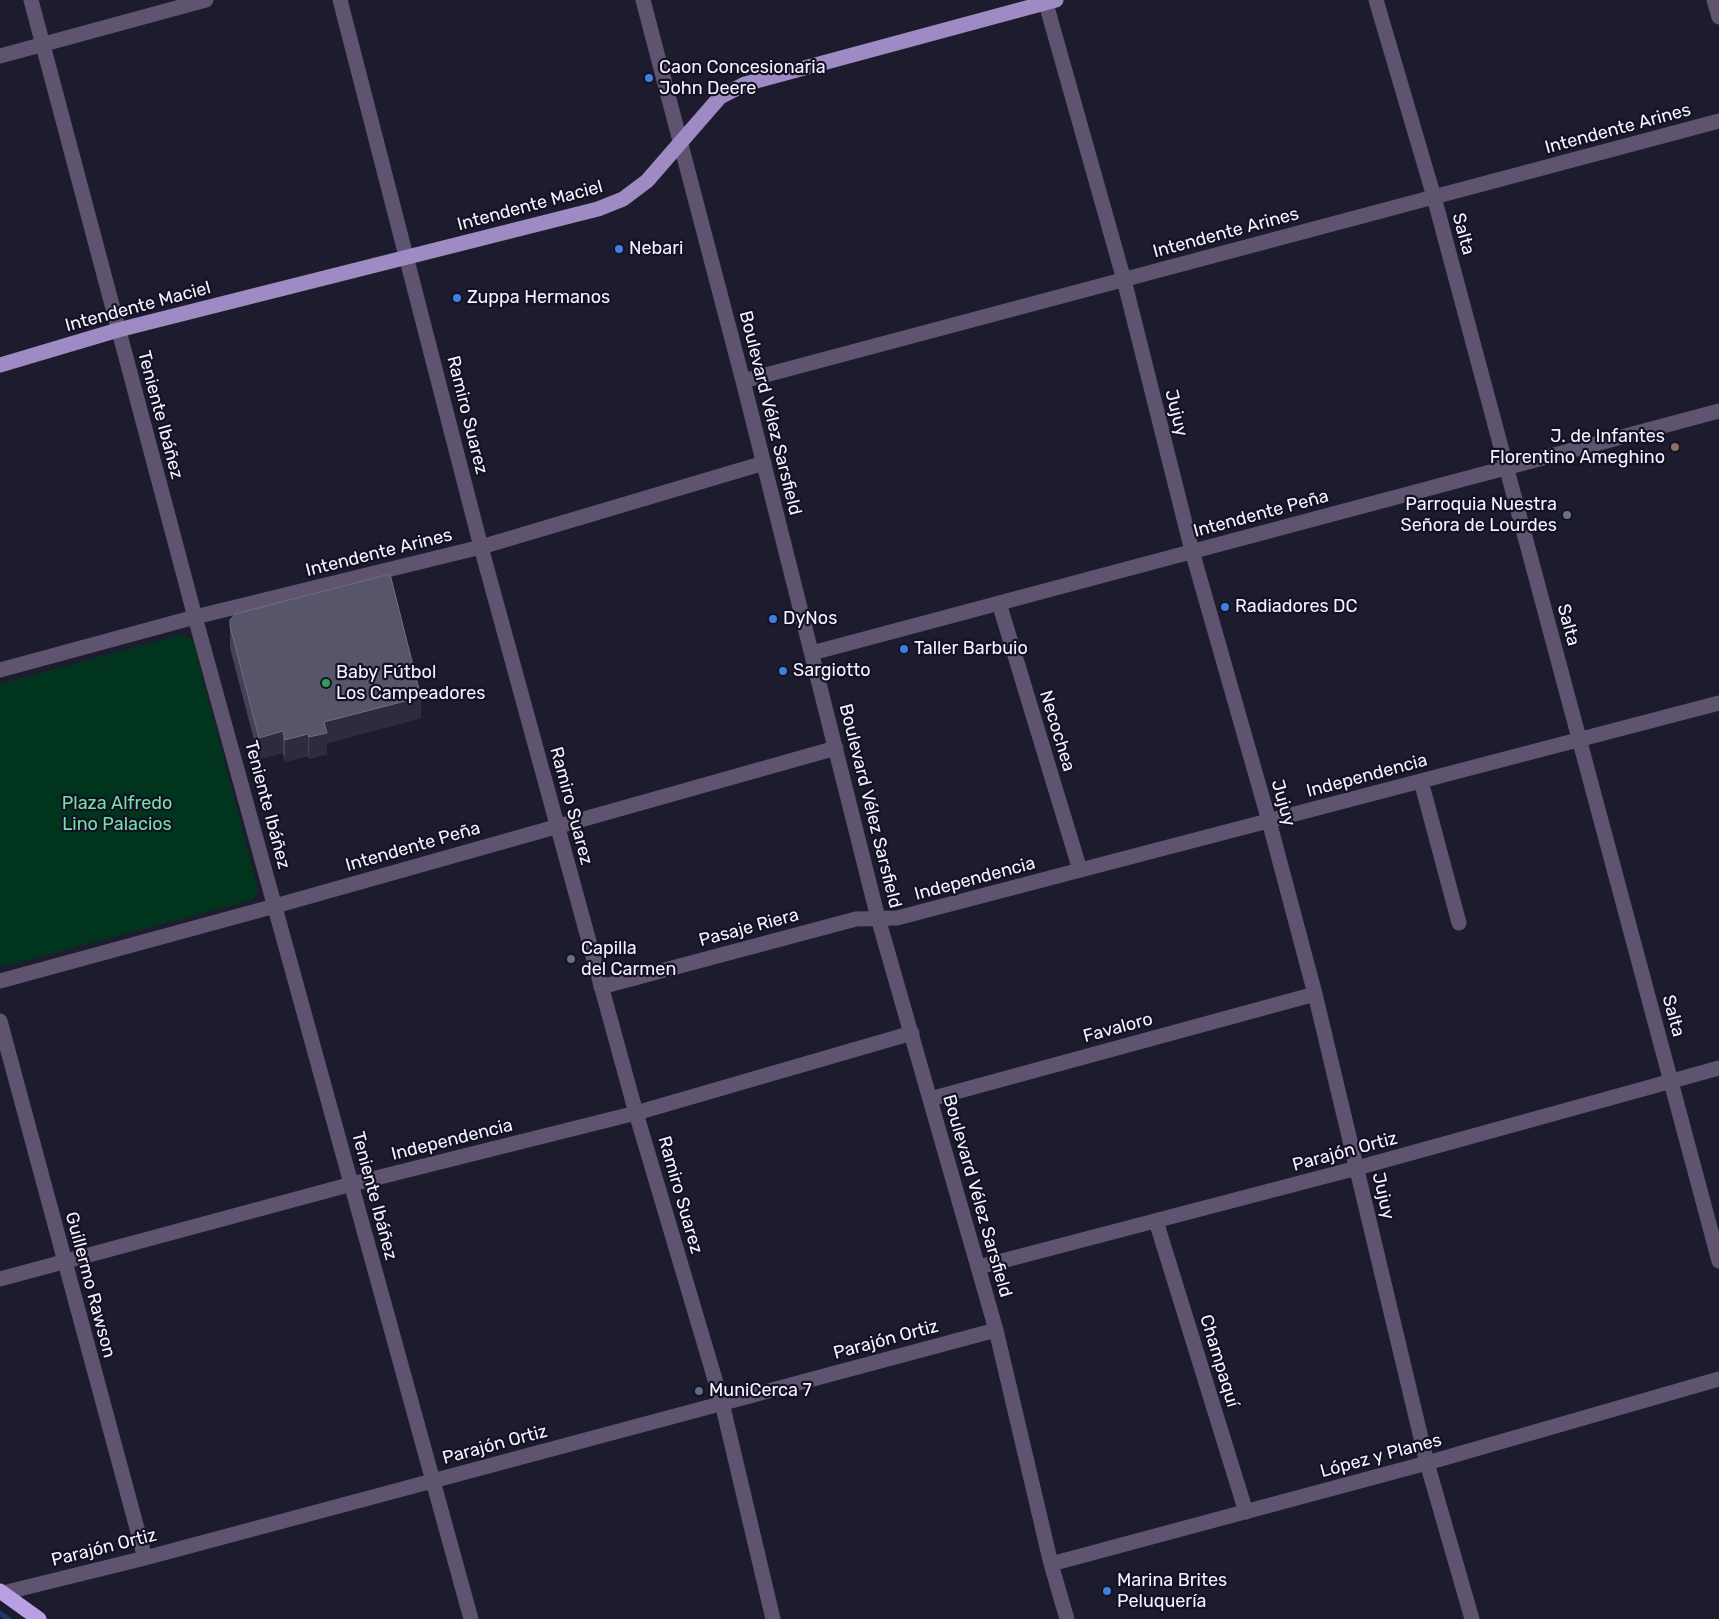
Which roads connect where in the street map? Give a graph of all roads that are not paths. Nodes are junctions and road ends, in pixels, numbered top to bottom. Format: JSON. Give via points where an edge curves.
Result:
{"nodes":[{"id":1,"x":32,"y":0,"type":"edge"},
{"id":2,"x":206,"y":0,"type":"edge"},
{"id":3,"x":340,"y":0,"type":"edge"},
{"id":4,"x":643,"y":0,"type":"edge"},
{"id":5,"x":1376,"y":0,"type":"edge"},
{"id":6,"x":1714,"y":0,"type":"edge"},
{"id":7,"x":1049,"y":1,"type":"edge"},
{"id":8,"x":1719,"y":17,"type":"edge"},
{"id":9,"x":43,"y":44,"type":"junction"},
{"id":10,"x":0,"y":56,"type":"edge"},
{"id":11,"x":1719,"y":121,"type":"edge"},
{"id":12,"x":681,"y":142,"type":"junction"},
{"id":13,"x":1434,"y":197,"type":"junction"},
{"id":14,"x":408,"y":257,"type":"junction"},
{"id":15,"x":1124,"y":280,"type":"junction"},
{"id":16,"x":118,"y":330,"type":"junction"},
{"id":17,"x":0,"y":365,"type":"edge"},
{"id":18,"x":743,"y":381,"type":"junction"},
{"id":19,"x":1719,"y":411,"type":"edge"},
{"id":20,"x":764,"y":463,"type":"junction"},
{"id":21,"x":1506,"y":468,"type":"junction"},
{"id":22,"x":481,"y":547,"type":"junction"},
{"id":23,"x":1192,"y":551,"type":"junction"},
{"id":24,"x":999,"y":603,"type":"junction"},
{"id":25,"x":195,"y":617,"type":"junction"},
{"id":26,"x":812,"y":653,"type":"junction"},
{"id":27,"x":0,"y":670,"type":"edge"},
{"id":28,"x":1719,"y":703,"type":"edge"},
{"id":29,"x":1579,"y":740,"type":"junction"},
{"id":30,"x":836,"y":748,"type":"junction"},
{"id":31,"x":1421,"y":781,"type":"junction"},
{"id":32,"x":1269,"y":821,"type":"junction"},
{"id":33,"x":557,"y":826,"type":"junction"},
{"id":34,"x":1080,"y":870,"type":"junction"},
{"id":35,"x":275,"y":906,"type":"junction"},
{"id":36,"x":878,"y":918,"type":"junction"},
{"id":37,"x":1459,"y":923,"type":"dead end"},
{"id":38,"x":0,"y":981,"type":"edge"},
{"id":39,"x":601,"y":987,"type":"junction"},
{"id":40,"x":1315,"y":994,"type":"junction"},
{"id":41,"x":0,"y":1021,"type":"edge"},
{"id":42,"x":912,"y":1033,"type":"junction"},
{"id":43,"x":1719,"y":1068,"type":"edge"},
{"id":44,"x":1671,"y":1082,"type":"junction"},
{"id":45,"x":930,"y":1099,"type":"junction"},
{"id":46,"x":636,"y":1114,"type":"junction"},
{"id":47,"x":1357,"y":1168,"type":"junction"},
{"id":48,"x":352,"y":1184,"type":"junction"},
{"id":49,"x":1156,"y":1221,"type":"junction"},
{"id":50,"x":1719,"y":1261,"type":"edge"},
{"id":51,"x":64,"y":1262,"type":"junction"},
{"id":52,"x":979,"y":1267,"type":"junction"},
{"id":53,"x":0,"y":1279,"type":"edge"},
{"id":54,"x":996,"y":1330,"type":"junction"},
{"id":55,"x":1719,"y":1379,"type":"edge"},
{"id":56,"x":722,"y":1403,"type":"junction"},
{"id":57,"x":1427,"y":1464,"type":"junction"},
{"id":58,"x":433,"y":1480,"type":"junction"},
{"id":59,"x":1246,"y":1512,"type":"junction"},
{"id":60,"x":145,"y":1558,"type":"junction"},
{"id":61,"x":1051,"y":1564,"type":"junction"},
{"id":62,"x":1,"y":1592,"type":"edge"},
{"id":63,"x":1064,"y":1618,"type":"edge"},
{"id":64,"x":39,"y":1619,"type":"edge"},
{"id":65,"x":471,"y":1619,"type":"edge"},
{"id":66,"x":773,"y":1619,"type":"edge"},
{"id":67,"x":1472,"y":1619,"type":"edge"}],
"edges":[{"from":1,"to":9,"type":"street","name":"Teniente Ibáñez"},
{"from":2,"to":9,"type":"street"},
{"from":3,"to":14,"type":"street","name":"Ramiro Suarez"},
{"from":4,"to":12,"type":"street","name":"Boulevard Vélez Sarsfield"},
{"from":5,"to":13,"type":"street","name":"Salta"},
{"from":6,"to":8,"type":"street"},
{"from":7,"to":12,"type":"main road","name":"Intendente Maciel","via":[[745,84],[720,97]]},
{"from":7,"to":15,"type":"street","name":"Jujuy"},
{"from":9,"to":10,"type":"street"},
{"from":9,"to":16,"type":"street","name":"Teniente Ibáñez"},
{"from":11,"to":13,"type":"street","name":"Intendente Arines"},
{"from":12,"to":14,"type":"main road","name":"Intendente Maciel","via":[[647,181],[623,199],[584,214]]},
{"from":12,"to":18,"type":"street","name":"Boulevard Vélez Sarsfield"},
{"from":13,"to":15,"type":"street","name":"Intendente Arines"},
{"from":13,"to":21,"type":"street","name":"Salta"},
{"from":14,"to":16,"type":"main road","name":"Intendente Maciel"},
{"from":14,"to":22,"type":"street","name":"Ramiro Suarez"},
{"from":15,"to":18,"type":"street","name":"Intendente Arines"},
{"from":15,"to":23,"type":"street","name":"Jujuy"},
{"from":16,"to":17,"type":"main road","name":"Intendente Maciel"},
{"from":16,"to":25,"type":"street","name":"Teniente Ibáñez"},
{"from":18,"to":20,"type":"street","name":"Boulevard Vélez Sarsfield"},
{"from":19,"to":21,"type":"street","name":"Intendente Peña"},
{"from":20,"to":22,"type":"street","name":"Intendente Arines"},
{"from":20,"to":26,"type":"street","name":"Boulevard Vélez Sarsfield"},
{"from":21,"to":23,"type":"street","name":"Intendente Peña"},
{"from":21,"to":29,"type":"street","name":"Salta"},
{"from":22,"to":25,"type":"street","name":"Intendente Arines"},
{"from":22,"to":33,"type":"street","name":"Ramiro Suarez"},
{"from":23,"to":24,"type":"street","name":"Intendente Peña"},
{"from":23,"to":32,"type":"street","name":"Jujuy"},
{"from":24,"to":26,"type":"street","name":"Intendente Peña"},
{"from":24,"to":34,"type":"street","name":"Necochea"},
{"from":25,"to":27,"type":"street","name":"Intendente Arines"},
{"from":25,"to":35,"type":"street","name":"Teniente Ibáñez"},
{"from":26,"to":30,"type":"street","name":"Boulevard Vélez Sarsfield"},
{"from":28,"to":29,"type":"street","name":"Independencia"},
{"from":29,"to":31,"type":"street","name":"Independencia"},
{"from":29,"to":44,"type":"street","name":"Salta"},
{"from":30,"to":33,"type":"street","name":"Intendente Peña"},
{"from":30,"to":36,"type":"street","name":"Boulevard Vélez Sarsfield"},
{"from":31,"to":32,"type":"street","name":"Independencia"},
{"from":31,"to":37,"type":"street"},
{"from":32,"to":34,"type":"street","name":"Independencia"},
{"from":32,"to":40,"type":"street","name":"Jujuy"},
{"from":33,"to":35,"type":"street","name":"Intendente Peña"},
{"from":33,"to":39,"type":"street","name":"Ramiro Suarez"},
{"from":34,"to":36,"type":"street","name":"Independencia","via":[[897,918]]},
{"from":35,"to":38,"type":"street","name":"Intendente Peña"},
{"from":35,"to":48,"type":"street","name":"Teniente Ibáñez"},
{"from":36,"to":39,"type":"street","name":"Pasaje Riera","via":[[856,919]]},
{"from":36,"to":42,"type":"street","name":"Boulevard Vélez Sarsfield"},
{"from":39,"to":46,"type":"street","name":"Ramiro Suarez"},
{"from":40,"to":45,"type":"street","name":"Favaloro"},
{"from":40,"to":47,"type":"street","name":"Jujuy"},
{"from":41,"to":51,"type":"street","name":"Guillermo Rawson"},
{"from":42,"to":45,"type":"street","name":"Boulevard Vélez Sarsfield"},
{"from":42,"to":46,"type":"street","name":"Independencia"},
{"from":43,"to":44,"type":"street","name":"Parajón Ortiz"},
{"from":44,"to":47,"type":"street","name":"Parajón Ortiz"},
{"from":44,"to":50,"type":"street","name":"Salta"},
{"from":45,"to":52,"type":"street","name":"Boulevard Vélez Sarsfield"},
{"from":46,"to":48,"type":"street","name":"Independencia"},
{"from":46,"to":56,"type":"street","name":"Ramiro Suarez"},
{"from":47,"to":49,"type":"street","name":"Parajón Ortiz"},
{"from":47,"to":57,"type":"street","name":"Jujuy"},
{"from":48,"to":51,"type":"street","name":"Independencia"},
{"from":48,"to":58,"type":"street","name":"Teniente Ibáñez"},
{"from":49,"to":52,"type":"street","name":"Parajón Ortiz"},
{"from":49,"to":59,"type":"street","name":"Champaquí"},
{"from":51,"to":53,"type":"street","name":"Independencia"},
{"from":51,"to":60,"type":"street","name":"Guillermo Rawson"},
{"from":52,"to":54,"type":"street","name":"Boulevard Vélez Sarsfield"},
{"from":54,"to":56,"type":"street","name":"Parajón Ortiz"},
{"from":54,"to":61,"type":"street","name":"Boulevard Vélez Sarsfield"},
{"from":55,"to":57,"type":"street","name":"López y Planes"},
{"from":56,"to":58,"type":"street","name":"Parajón Ortiz"},
{"from":56,"to":66,"type":"street","name":"Ramiro Suarez"},
{"from":57,"to":59,"type":"street","name":"López y Planes"},
{"from":57,"to":67,"type":"street","name":"Jujuy"},
{"from":58,"to":60,"type":"street","name":"Parajón Ortiz"},
{"from":58,"to":65,"type":"street","name":"Teniente Ibáñez"},
{"from":59,"to":61,"type":"street","name":"López y Planes"},
{"from":60,"to":62,"type":"street","name":"Parajón Ortiz"},
{"from":61,"to":63,"type":"street","name":"Boulevard Vélez Sarsfield"},
{"from":62,"to":64,"type":"highway"}]}
